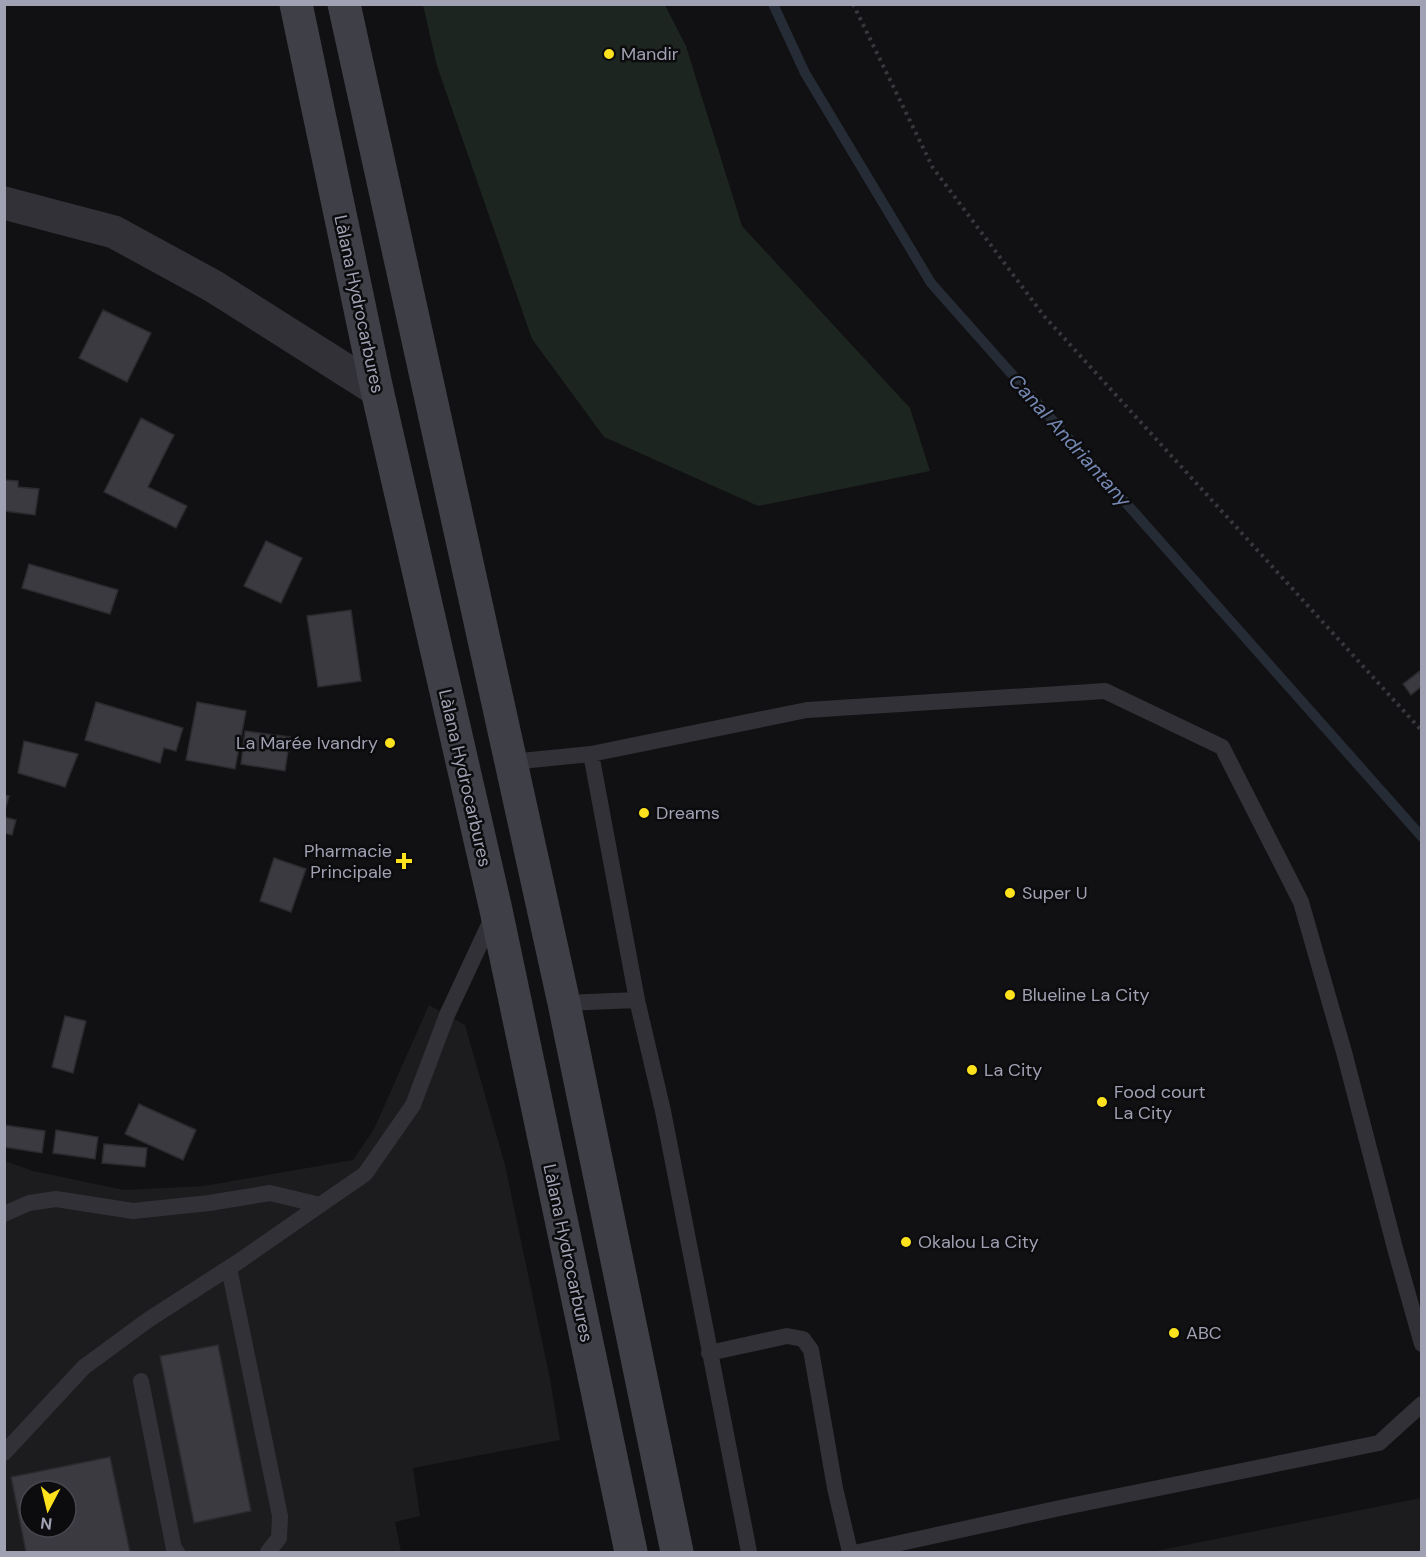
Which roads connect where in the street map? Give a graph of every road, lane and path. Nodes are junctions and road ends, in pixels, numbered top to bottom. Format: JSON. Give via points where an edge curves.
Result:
{"nodes":[{"id":1,"x":296,"y":4,"type":"edge"},
{"id":2,"x":344,"y":4,"type":"edge"},
{"id":3,"x":853,"y":4,"type":"edge"},
{"id":4,"x":4,"y":203,"type":"edge"},
{"id":5,"x":377,"y":390,"type":"junction"},
{"id":6,"x":1422,"y":731,"type":"edge"},
{"id":7,"x":591,"y":754,"type":"junction"},
{"id":8,"x":511,"y":762,"type":"junction"},
{"id":9,"x":496,"y":910,"type":"junction"},
{"id":10,"x":637,"y":1000,"type":"junction"},
{"id":11,"x":564,"y":1003,"type":"junction"},
{"id":12,"x":320,"y":1205,"type":"junction"},
{"id":13,"x":4,"y":1214,"type":"edge"},
{"id":14,"x":229,"y":1268,"type":"junction"},
{"id":15,"x":1422,"y":1344,"type":"edge"},
{"id":16,"x":709,"y":1353,"type":"junction"},
{"id":17,"x":141,"y":1381,"type":"dead end"},
{"id":18,"x":1422,"y":1404,"type":"edge"},
{"id":19,"x":4,"y":1453,"type":"edge"},
{"id":20,"x":177,"y":1552,"type":"edge"},
{"id":21,"x":268,"y":1552,"type":"edge"},
{"id":22,"x":631,"y":1552,"type":"edge"},
{"id":23,"x":677,"y":1552,"type":"edge"},
{"id":24,"x":749,"y":1552,"type":"edge"},
{"id":25,"x":850,"y":1552,"type":"edge"},
{"id":26,"x":859,"y":1552,"type":"edge"}],
"edges":[{"from":1,"to":5,"type":"main road","name":"Làlana Hydrocarbures"},
{"from":2,"to":8,"type":"main road"},
{"from":3,"to":6,"type":"path","via":[[933,168],[1044,316]]},
{"from":4,"to":5,"type":"street","via":[[114,232],[213,286]]},
{"from":5,"to":9,"type":"main road","name":"Làlana Hydrocarbures"},
{"from":7,"to":8,"type":"lane"},
{"from":7,"to":10,"type":"lane"},
{"from":7,"to":15,"type":"lane","via":[[807,710],[1106,691],[1222,747],[1301,902]]},
{"from":8,"to":11,"type":"main road"},
{"from":9,"to":12,"type":"lane","via":[[447,1015],[413,1105],[365,1174]]},
{"from":9,"to":22,"type":"main road","name":"Làlana Hydrocarbures"},
{"from":10,"to":11,"type":"lane"},
{"from":10,"to":16,"type":"lane","via":[[663,1112]]},
{"from":11,"to":23,"type":"main road"},
{"from":12,"to":13,"type":"lane","via":[[270,1193],[133,1211],[56,1199],[29,1203]]},
{"from":12,"to":14,"type":"lane"},
{"from":14,"to":19,"type":"lane","via":[[84,1367]]},
{"from":14,"to":21,"type":"lane","via":[[280,1516],[279,1539]]},
{"from":16,"to":24,"type":"lane"},
{"from":16,"to":25,"type":"lane","via":[[787,1336],[803,1339],[811,1350]]},
{"from":17,"to":20,"type":"lane"},
{"from":18,"to":26,"type":"lane","via":[[1379,1443]]}]}
